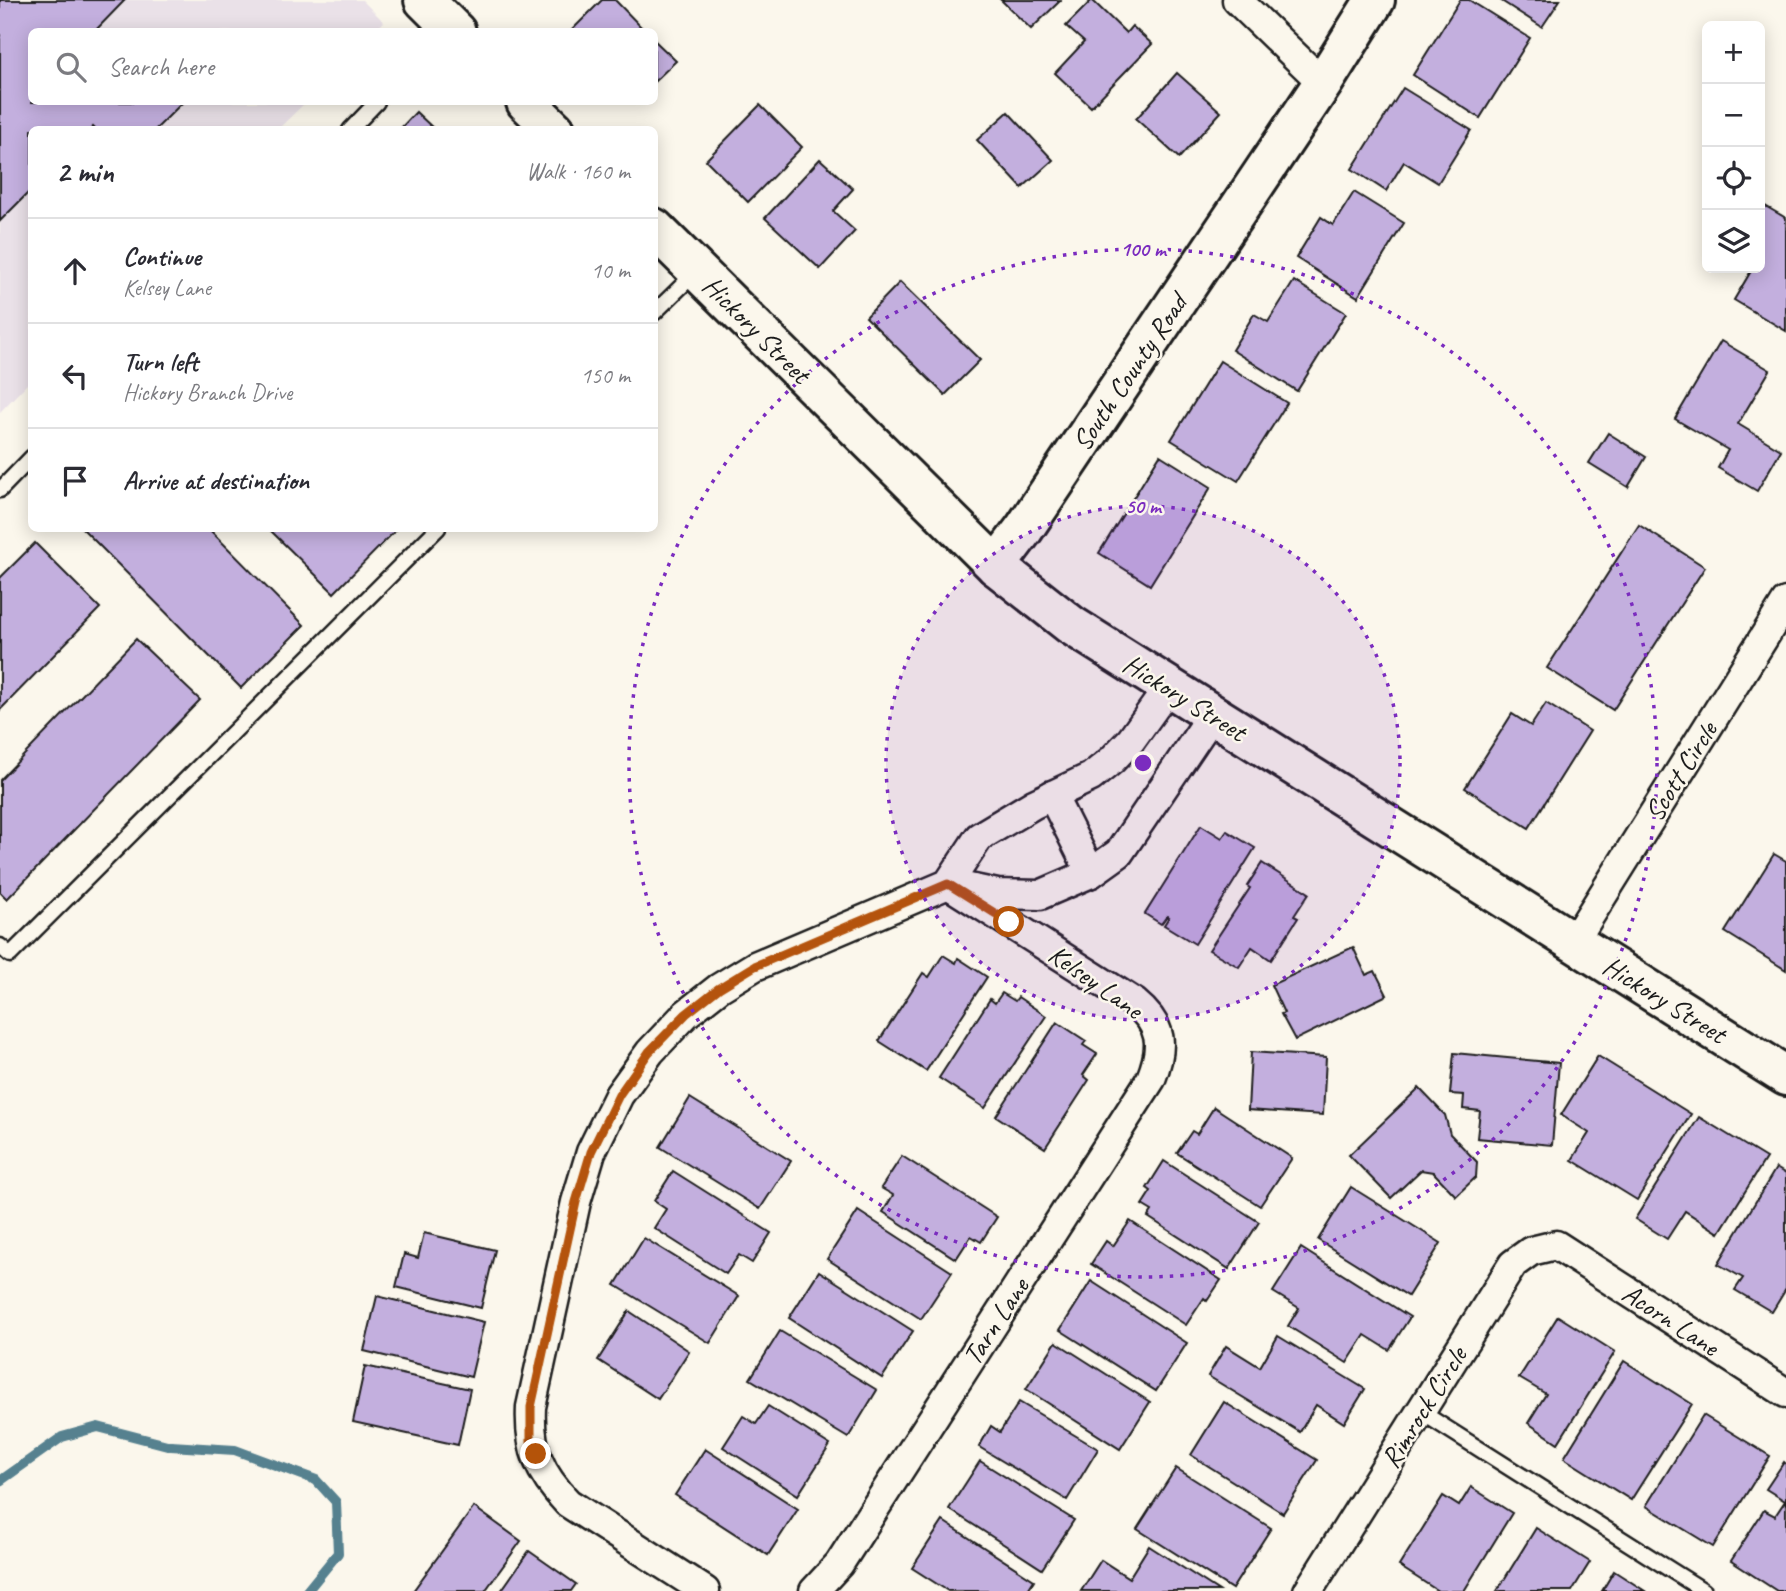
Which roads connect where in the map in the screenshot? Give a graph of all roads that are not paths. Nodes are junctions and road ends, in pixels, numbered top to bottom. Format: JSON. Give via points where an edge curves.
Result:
{"nodes":[{"id":1,"x":1237,"y":0,"type":"edge"},
{"id":2,"x":1375,"y":0,"type":"edge"},
{"id":3,"x":1323,"y":83,"type":"junction"},
{"id":4,"x":374,"y":105,"type":"edge"},
{"id":5,"x":529,"y":105,"type":"edge"},
{"id":6,"x":354,"y":126,"type":"edge"},
{"id":7,"x":551,"y":126,"type":"edge"},
{"id":8,"x":658,"y":232,"type":"edge"},
{"id":9,"x":697,"y":271,"type":"junction"},
{"id":10,"x":658,"y":309,"type":"edge"},
{"id":11,"x":28,"y":461,"type":"edge"},
{"id":12,"x":0,"y":490,"type":"edge"},
{"id":13,"x":435,"y":532,"type":"edge"},
{"id":14,"x":996,"y":566,"type":"junction"},
{"id":15,"x":1786,"y":602,"type":"edge"},
{"id":16,"x":1169,"y":687,"type":"junction"},
{"id":17,"x":1213,"y":714,"type":"junction"},
{"id":18,"x":1052,"y":795,"type":"junction"},
{"id":19,"x":1091,"y":873,"type":"junction"},
{"id":20,"x":948,"y":884,"type":"junction"},
{"id":21,"x":1574,"y":941,"type":"junction"},
{"id":22,"x":0,"y":946,"type":"edge"},
{"id":23,"x":1160,"y":1043,"type":"joint"},
{"id":24,"x":1786,"y":1076,"type":"edge"},
{"id":25,"x":1556,"y":1245,"type":"joint"},
{"id":26,"x":1783,"y":1383,"type":"edge"},
{"id":27,"x":1421,"y":1412,"type":"junction"},
{"id":28,"x":1315,"y":1589,"type":"edge"},
{"id":29,"x":705,"y":1591,"type":"edge"},
{"id":30,"x":814,"y":1591,"type":"edge"},
{"id":31,"x":1704,"y":1591,"type":"edge"}],
"edges":[{"from":1,"to":3,"type":"street"},
{"from":2,"to":3,"type":"street","name":"South County Road"},
{"from":3,"to":14,"type":"street","name":"South County Road"},
{"from":4,"to":6,"type":"lane"},
{"from":5,"to":7,"type":"street"},
{"from":8,"to":9,"type":"street","name":"Hickory Street"},
{"from":9,"to":10,"type":"lane"},
{"from":9,"to":14,"type":"street","name":"Hickory Street"},
{"from":11,"to":12,"type":"lane"},
{"from":13,"to":22,"type":"lane","via":[[10,955]]},
{"from":14,"to":16,"type":"street","name":"Hickory Street","via":[[1071,625]]},
{"from":15,"to":21,"type":"street","name":"Scott Circle"},
{"from":16,"to":17,"type":"street","name":"Hickory Street"},
{"from":16,"to":18,"type":"street","via":[[1112,760],[1091,777]]},
{"from":17,"to":19,"type":"street","via":[[1119,853]]},
{"from":17,"to":21,"type":"street","name":"Hickory Street"},
{"from":18,"to":19,"type":"street"},
{"from":18,"to":20,"type":"street","via":[[979,837]]},
{"from":19,"to":20,"type":"street","via":[[1040,895],[997,894]]},
{"from":20,"to":23,"type":"street","name":"Kelsey Lane","via":[[1135,1003],[1152,1020]]},
{"from":20,"to":29,"type":"street","via":[[755,966],[719,988],[649,1052],[619,1095],[591,1152],[531,1407],[531,1441],[552,1487],[569,1503]]},
{"from":21,"to":24,"type":"street","name":"Hickory Street"},
{"from":23,"to":30,"type":"street","name":"Tarn Lane","via":[[1151,1079],[839,1564]]},
{"from":25,"to":26,"type":"street","name":"Acorn Lane"},
{"from":25,"to":27,"type":"street","name":"Rimrock Circle","via":[[1531,1251],[1513,1264]]},
{"from":27,"to":28,"type":"street","name":"Rimrock Circle"},
{"from":27,"to":31,"type":"lane"}]}
